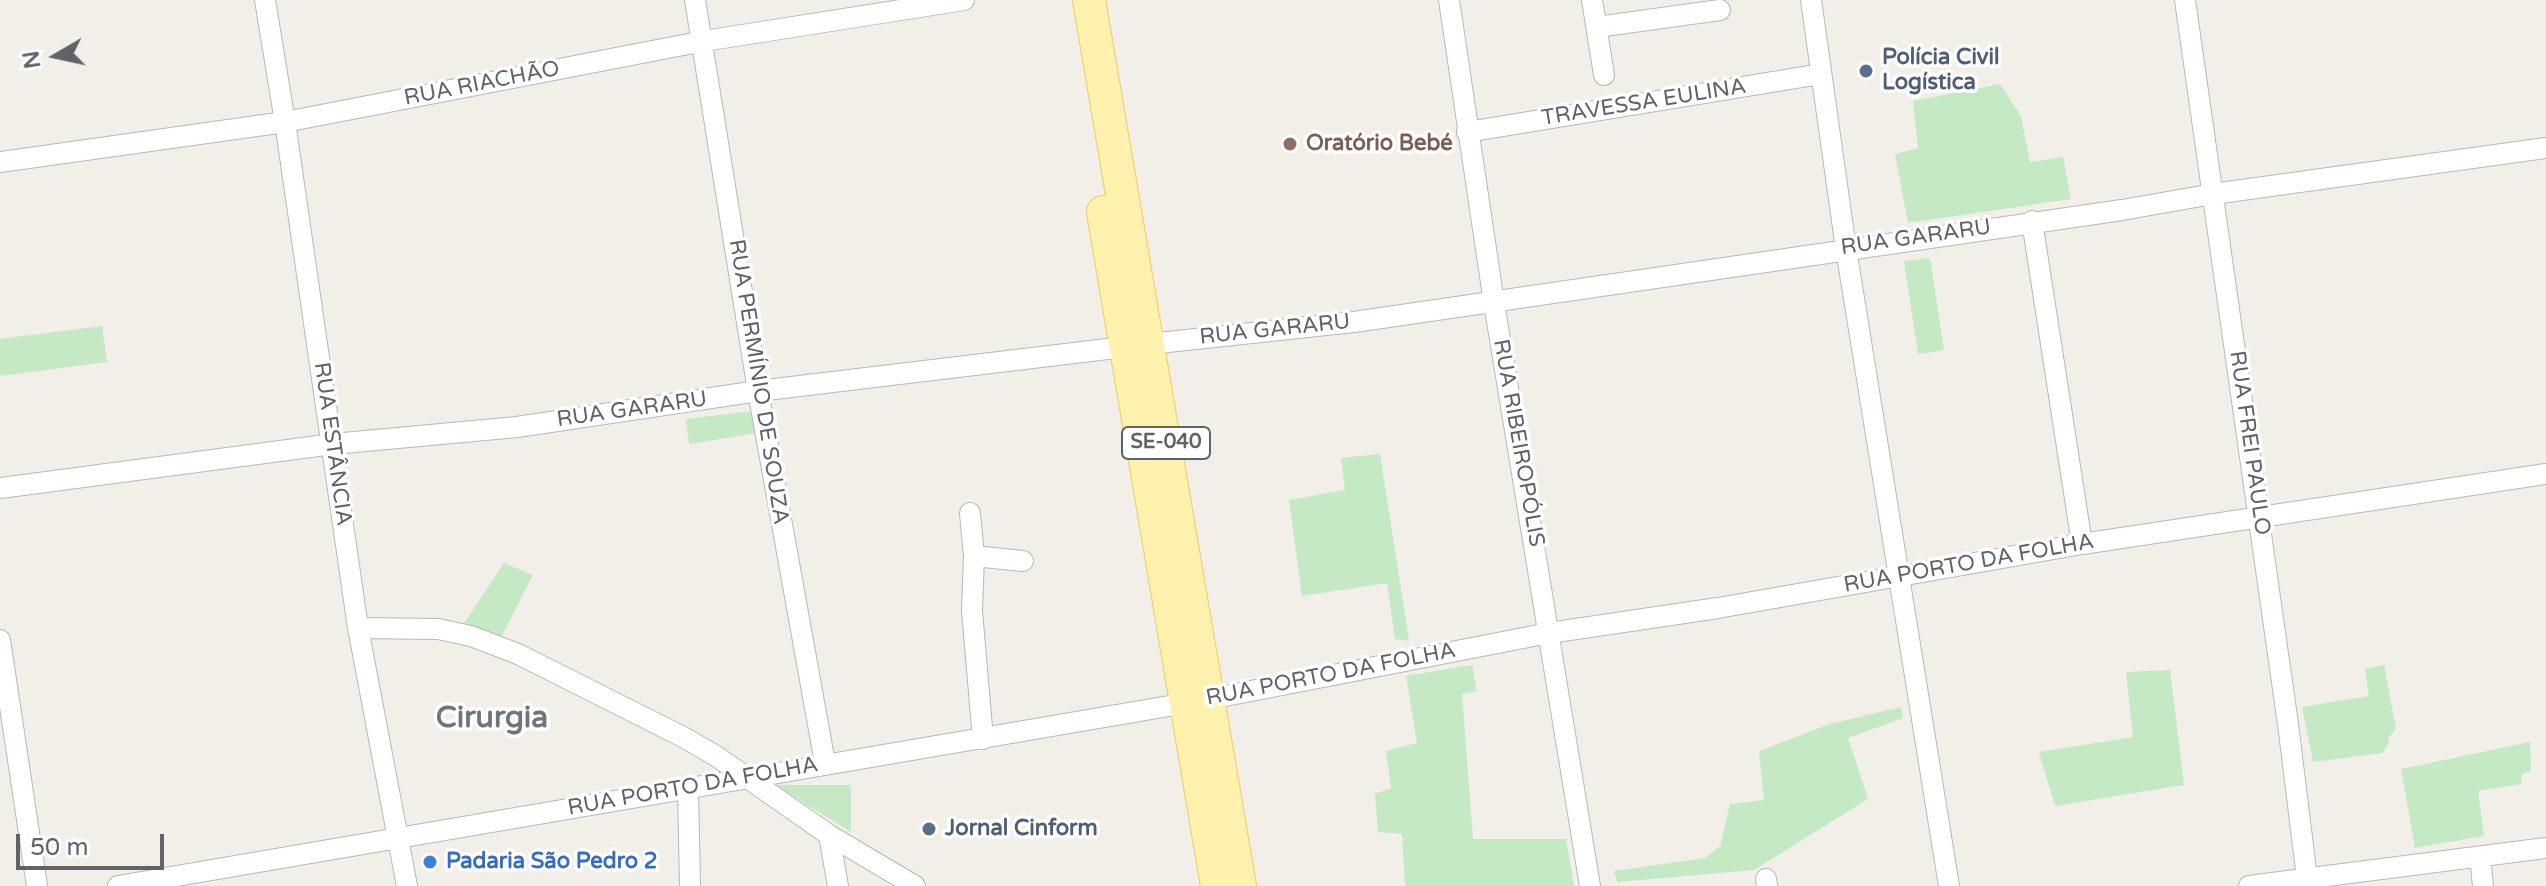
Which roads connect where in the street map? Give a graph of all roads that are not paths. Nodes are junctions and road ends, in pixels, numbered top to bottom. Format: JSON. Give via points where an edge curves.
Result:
{"nodes":[{"id":1,"x":265,"y":0,"type":"edge"},
{"id":2,"x":695,"y":0,"type":"edge"},
{"id":3,"x":964,"y":0,"type":"edge"},
{"id":4,"x":1068,"y":0,"type":"edge"},
{"id":5,"x":1089,"y":0,"type":"edge"},
{"id":6,"x":1449,"y":0,"type":"edge"},
{"id":7,"x":1592,"y":0,"type":"edge"},
{"id":8,"x":1811,"y":0,"type":"edge"},
{"id":9,"x":2185,"y":0,"type":"edge"},
{"id":10,"x":1720,"y":10,"type":"dead end"},
{"id":11,"x":1597,"y":27,"type":"junction"},
{"id":12,"x":704,"y":41,"type":"junction"},
{"id":13,"x":1821,"y":74,"type":"junction"},
{"id":14,"x":1604,"y":75,"type":"dead end"},
{"id":15,"x":285,"y":122,"type":"junction"},
{"id":16,"x":1467,"y":132,"type":"junction"},
{"id":17,"x":2546,"y":148,"type":"edge"},
{"id":18,"x":0,"y":162,"type":"edge"},
{"id":19,"x":2213,"y":194,"type":"junction"},
{"id":20,"x":2032,"y":221,"type":"junction"},
{"id":21,"x":1846,"y":249,"type":"junction"},
{"id":22,"x":1494,"y":303,"type":"junction"},
{"id":23,"x":1137,"y":345,"type":"junction"},
{"id":24,"x":758,"y":391,"type":"junction"},
{"id":25,"x":333,"y":444,"type":"junction"},
{"id":26,"x":2546,"y":474,"type":"edge"},
{"id":27,"x":0,"y":488,"type":"edge"},
{"id":28,"x":970,"y":513,"type":"dead end"},
{"id":29,"x":2259,"y":516,"type":"junction"},
{"id":30,"x":2082,"y":544,"type":"junction"},
{"id":31,"x":974,"y":556,"type":"junction"},
{"id":32,"x":1023,"y":561,"type":"dead end"},
{"id":33,"x":1900,"y":575,"type":"junction"},
{"id":34,"x":358,"y":628,"type":"junction"},
{"id":35,"x":1549,"y":633,"type":"junction"},
{"id":36,"x":0,"y":640,"type":"edge"},
{"id":37,"x":1197,"y":701,"type":"junction"},
{"id":38,"x":983,"y":739,"type":"junction"},
{"id":39,"x":825,"y":763,"type":"junction"},
{"id":40,"x":746,"y":778,"type":"junction"},
{"id":41,"x":688,"y":789,"type":"junction"},
{"id":42,"x":829,"y":835,"type":"junction"},
{"id":43,"x":399,"y":838,"type":"junction"},
{"id":44,"x":2546,"y":848,"type":"edge"},
{"id":45,"x":2480,"y":857,"type":"junction"},
{"id":46,"x":2307,"y":882,"type":"edge"},
{"id":47,"x":37,"y":886,"type":"edge"},
{"id":48,"x":118,"y":886,"type":"edge"},
{"id":49,"x":407,"y":886,"type":"edge"},
{"id":50,"x":690,"y":886,"type":"edge"},
{"id":51,"x":838,"y":886,"type":"edge"},
{"id":52,"x":915,"y":886,"type":"edge"},
{"id":53,"x":1217,"y":886,"type":"edge"},
{"id":54,"x":1240,"y":886,"type":"edge"},
{"id":55,"x":1590,"y":886,"type":"edge"},
{"id":56,"x":1949,"y":886,"type":"edge"},
{"id":57,"x":2249,"y":886,"type":"edge"},
{"id":58,"x":2483,"y":886,"type":"edge"}],
"edges":[{"from":1,"to":15,"type":"street","name":"RUA ESTÂNCIA"},
{"from":2,"to":12,"type":"street","name":"RUA PERMÍNIO DE SOUZA"},
{"from":3,"to":12,"type":"street","name":"RUA RIACHÃO"},
{"from":4,"to":23,"type":"main road","number":"SE-040"},
{"from":5,"to":23,"type":"main road","number":"SE-040"},
{"from":6,"to":16,"type":"street","name":"RUA RIBEIROPÓLIS"},
{"from":7,"to":11,"type":"street"},
{"from":8,"to":13,"type":"street"},
{"from":9,"to":19,"type":"street","name":"RUA FREI PAULO"},
{"from":10,"to":11,"type":"street"},
{"from":11,"to":14,"type":"street"},
{"from":12,"to":15,"type":"street","name":"RUA RIACHÃO"},
{"from":12,"to":24,"type":"street","name":"RUA PERMÍNIO DE SOUZA"},
{"from":13,"to":16,"type":"street","name":"TRAVESSA EULINA"},
{"from":13,"to":21,"type":"street"},
{"from":15,"to":18,"type":"street","name":"RUA RIACHÃO"},
{"from":15,"to":25,"type":"street","name":"RUA ESTÂNCIA"},
{"from":16,"to":22,"type":"street","name":"RUA RIBEIROPÓLIS"},
{"from":17,"to":19,"type":"street","name":"RUA GARARU"},
{"from":19,"to":20,"type":"street","name":"RUA GARARU"},
{"from":19,"to":29,"type":"street","name":"RUA FREI PAULO"},
{"from":20,"to":21,"type":"street","name":"RUA GARARU"},
{"from":20,"to":30,"type":"street"},
{"from":21,"to":22,"type":"street","name":"RUA GARARU"},
{"from":21,"to":33,"type":"street"},
{"from":22,"to":23,"type":"street","name":"RUA GARARU"},
{"from":22,"to":35,"type":"street","name":"RUA RIBEIROPÓLIS"},
{"from":23,"to":24,"type":"street","name":"RUA GARARU"},
{"from":23,"to":37,"type":"main road","number":"SE-040"},
{"from":24,"to":25,"type":"street","name":"RUA GARARU","via":[[517,427]]},
{"from":24,"to":39,"type":"street","name":"RUA PERMÍNIO DE SOUZA"},
{"from":25,"to":27,"type":"street","name":"RUA GARARU"},
{"from":25,"to":34,"type":"street","name":"RUA ESTÂNCIA"},
{"from":26,"to":29,"type":"street","name":"RUA PORTO DA FOLHA"},
{"from":28,"to":31,"type":"street"},
{"from":29,"to":30,"type":"street","name":"RUA PORTO DA FOLHA"},
{"from":29,"to":46,"type":"street","name":"RUA FREI PAULO"},
{"from":30,"to":33,"type":"street","name":"RUA PORTO DA FOLHA"},
{"from":31,"to":32,"type":"street"},
{"from":31,"to":38,"type":"street","via":[[972,611]]},
{"from":33,"to":35,"type":"street","name":"RUA PORTO DA FOLHA"},
{"from":33,"to":56,"type":"street"},
{"from":34,"to":40,"type":"street","via":[[438,629],[506,649],[685,738]]},
{"from":34,"to":43,"type":"street","name":"RUA ESTÂNCIA"},
{"from":35,"to":37,"type":"street","name":"RUA PORTO DA FOLHA"},
{"from":35,"to":55,"type":"street","name":"RUA RIBEIROPÓLIS"},
{"from":36,"to":47,"type":"street"},
{"from":37,"to":38,"type":"street","name":"RUA PORTO DA FOLHA"},
{"from":37,"to":53,"type":"main road","number":"SE-040"},
{"from":37,"to":54,"type":"main road","number":"SE-040"},
{"from":38,"to":39,"type":"street","name":"RUA PORTO DA FOLHA"},
{"from":39,"to":40,"type":"street","name":"RUA PORTO DA FOLHA"},
{"from":40,"to":41,"type":"street","name":"RUA PORTO DA FOLHA"},
{"from":40,"to":42,"type":"street"},
{"from":41,"to":43,"type":"street","name":"RUA PORTO DA FOLHA"},
{"from":41,"to":50,"type":"street"},
{"from":42,"to":51,"type":"street"},
{"from":42,"to":52,"type":"street"},
{"from":43,"to":48,"type":"street","name":"RUA PORTO DA FOLHA"},
{"from":43,"to":49,"type":"street","name":"RUA ESTÂNCIA"},
{"from":44,"to":45,"type":"street"},
{"from":45,"to":46,"type":"street"},
{"from":45,"to":58,"type":"street"},
{"from":46,"to":57,"type":"street"}]}
